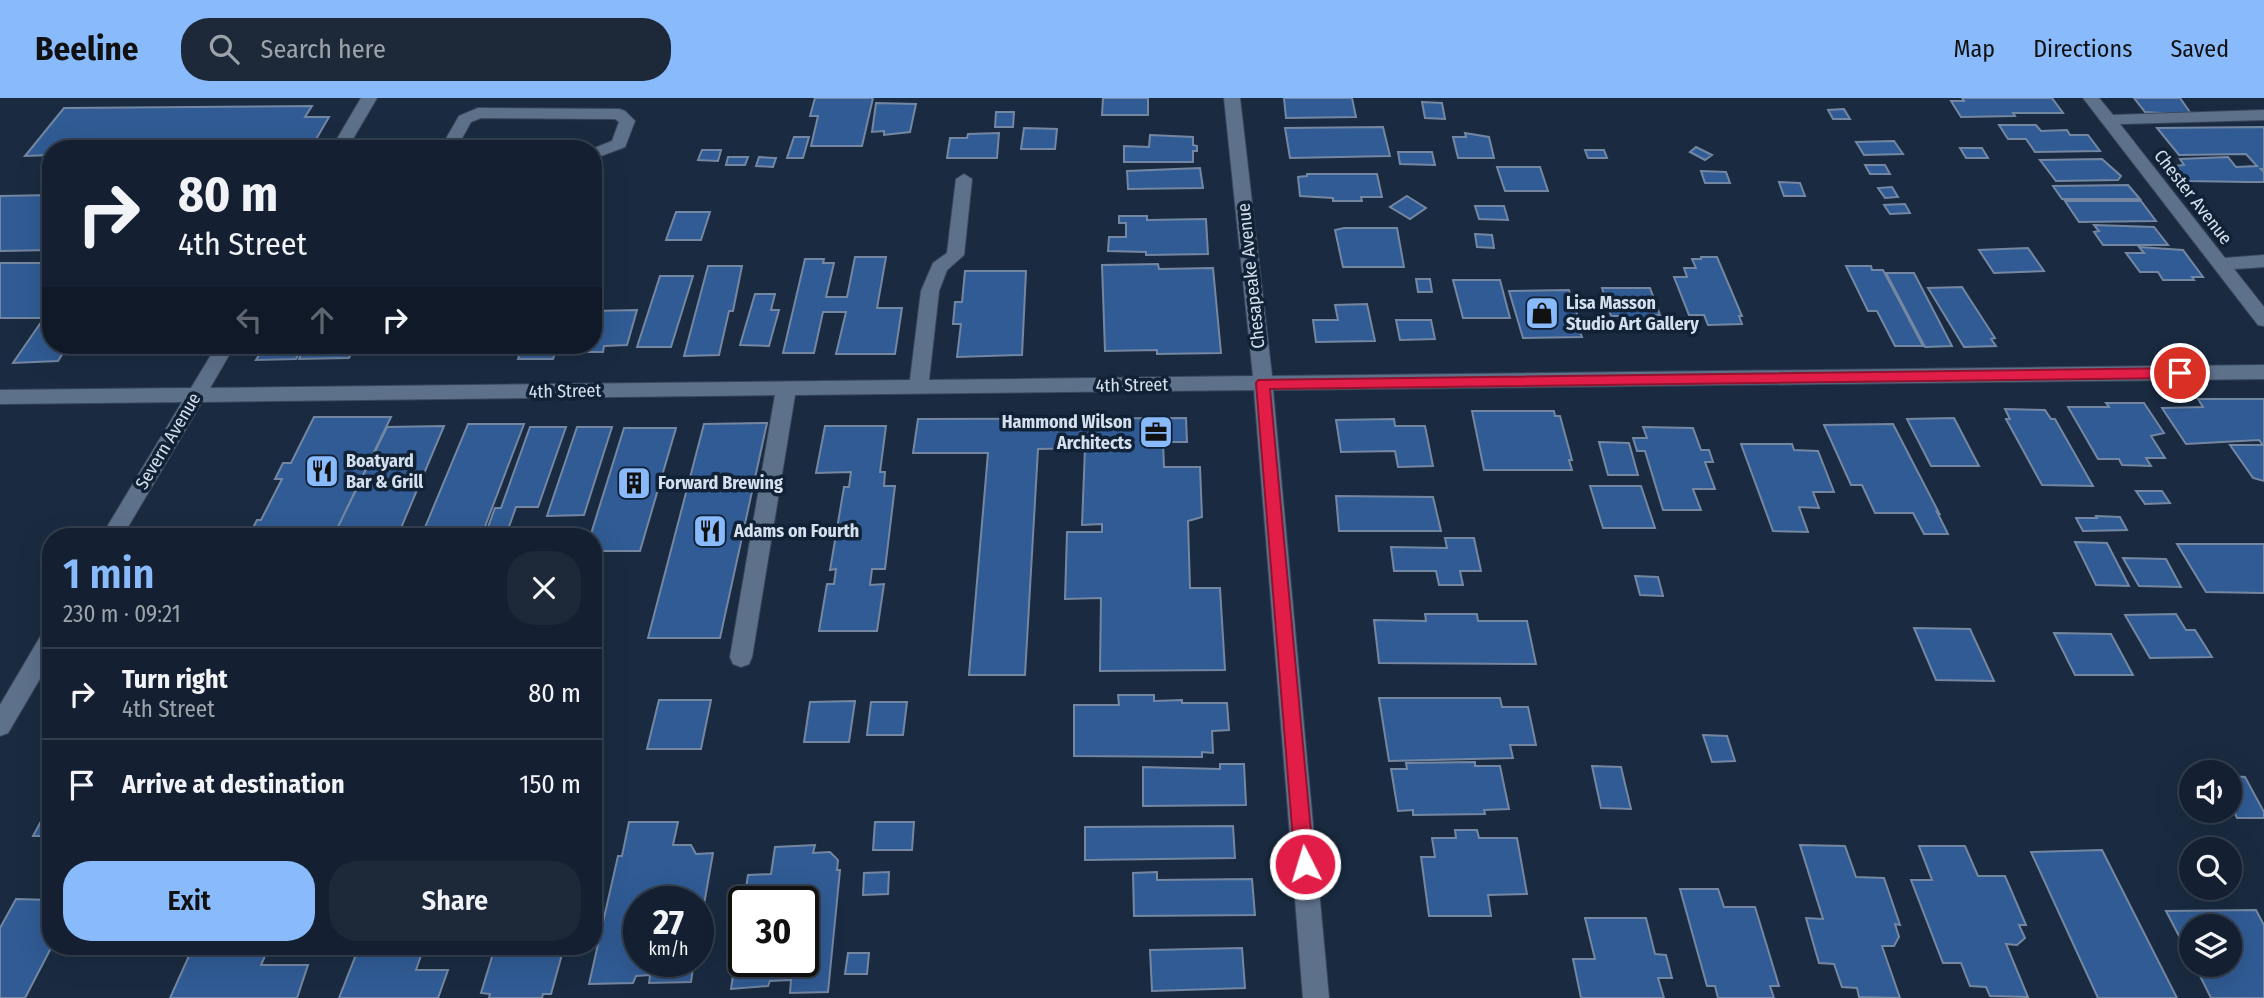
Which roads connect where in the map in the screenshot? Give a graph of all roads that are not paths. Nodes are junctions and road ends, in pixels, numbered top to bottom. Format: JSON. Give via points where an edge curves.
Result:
{"nodes":[{"id":1,"x":369,"y":98,"type":"edge"},
{"id":2,"x":1232,"y":98,"type":"edge"},
{"id":3,"x":2091,"y":98,"type":"edge"},
{"id":4,"x":2264,"y":115,"type":"edge"},
{"id":5,"x":2108,"y":120,"type":"junction"},
{"id":6,"x":344,"y":140,"type":"edge"},
{"id":7,"x":452,"y":140,"type":"edge"},
{"id":8,"x":602,"y":151,"type":"edge"},
{"id":9,"x":964,"y":179,"type":"dead end"},
{"id":10,"x":2264,"y":261,"type":"edge"},
{"id":11,"x":2221,"y":264,"type":"junction"},
{"id":12,"x":2264,"y":320,"type":"edge"},
{"id":13,"x":221,"y":354,"type":"edge"},
{"id":14,"x":2264,"y":372,"type":"edge"},
{"id":15,"x":1263,"y":383,"type":"junction"},
{"id":16,"x":919,"y":387,"type":"junction"},
{"id":17,"x":786,"y":389,"type":"junction"},
{"id":18,"x":196,"y":396,"type":"junction"},
{"id":19,"x":0,"y":397,"type":"edge"},
{"id":20,"x":116,"y":528,"type":"edge"},
{"id":21,"x":42,"y":654,"type":"edge"},
{"id":22,"x":741,"y":657,"type":"dead end"},
{"id":23,"x":0,"y":726,"type":"edge"},
{"id":24,"x":1316,"y":998,"type":"edge"}],
"edges":[{"from":1,"to":6,"type":"street"},
{"from":2,"to":15,"type":"street","name":"Chesapeake Avenue"},
{"from":3,"to":5,"type":"street","name":"Chester Avenue"},
{"from":4,"to":5,"type":"street"},
{"from":5,"to":11,"type":"street","name":"Chester Avenue"},
{"from":7,"to":8,"type":"street","via":[[465,119],[478,113],[619,114],[627,121],[619,144]]},
{"from":9,"to":16,"type":"street","via":[[955,255],[939,267],[930,291]]},
{"from":10,"to":11,"type":"street"},
{"from":11,"to":12,"type":"street","name":"Chester Avenue"},
{"from":13,"to":18,"type":"street","name":"Severn Avenue"},
{"from":14,"to":15,"type":"street","name":"4th Street"},
{"from":15,"to":16,"type":"street","name":"4th Street"},
{"from":15,"to":24,"type":"street","name":"Chesapeake Avenue"},
{"from":16,"to":17,"type":"street","name":"4th Street"},
{"from":17,"to":18,"type":"street","name":"4th Street"},
{"from":17,"to":22,"type":"street"},
{"from":18,"to":19,"type":"street","name":"4th Street"},
{"from":18,"to":20,"type":"street","name":"Severn Avenue"},
{"from":21,"to":23,"type":"street"}]}
